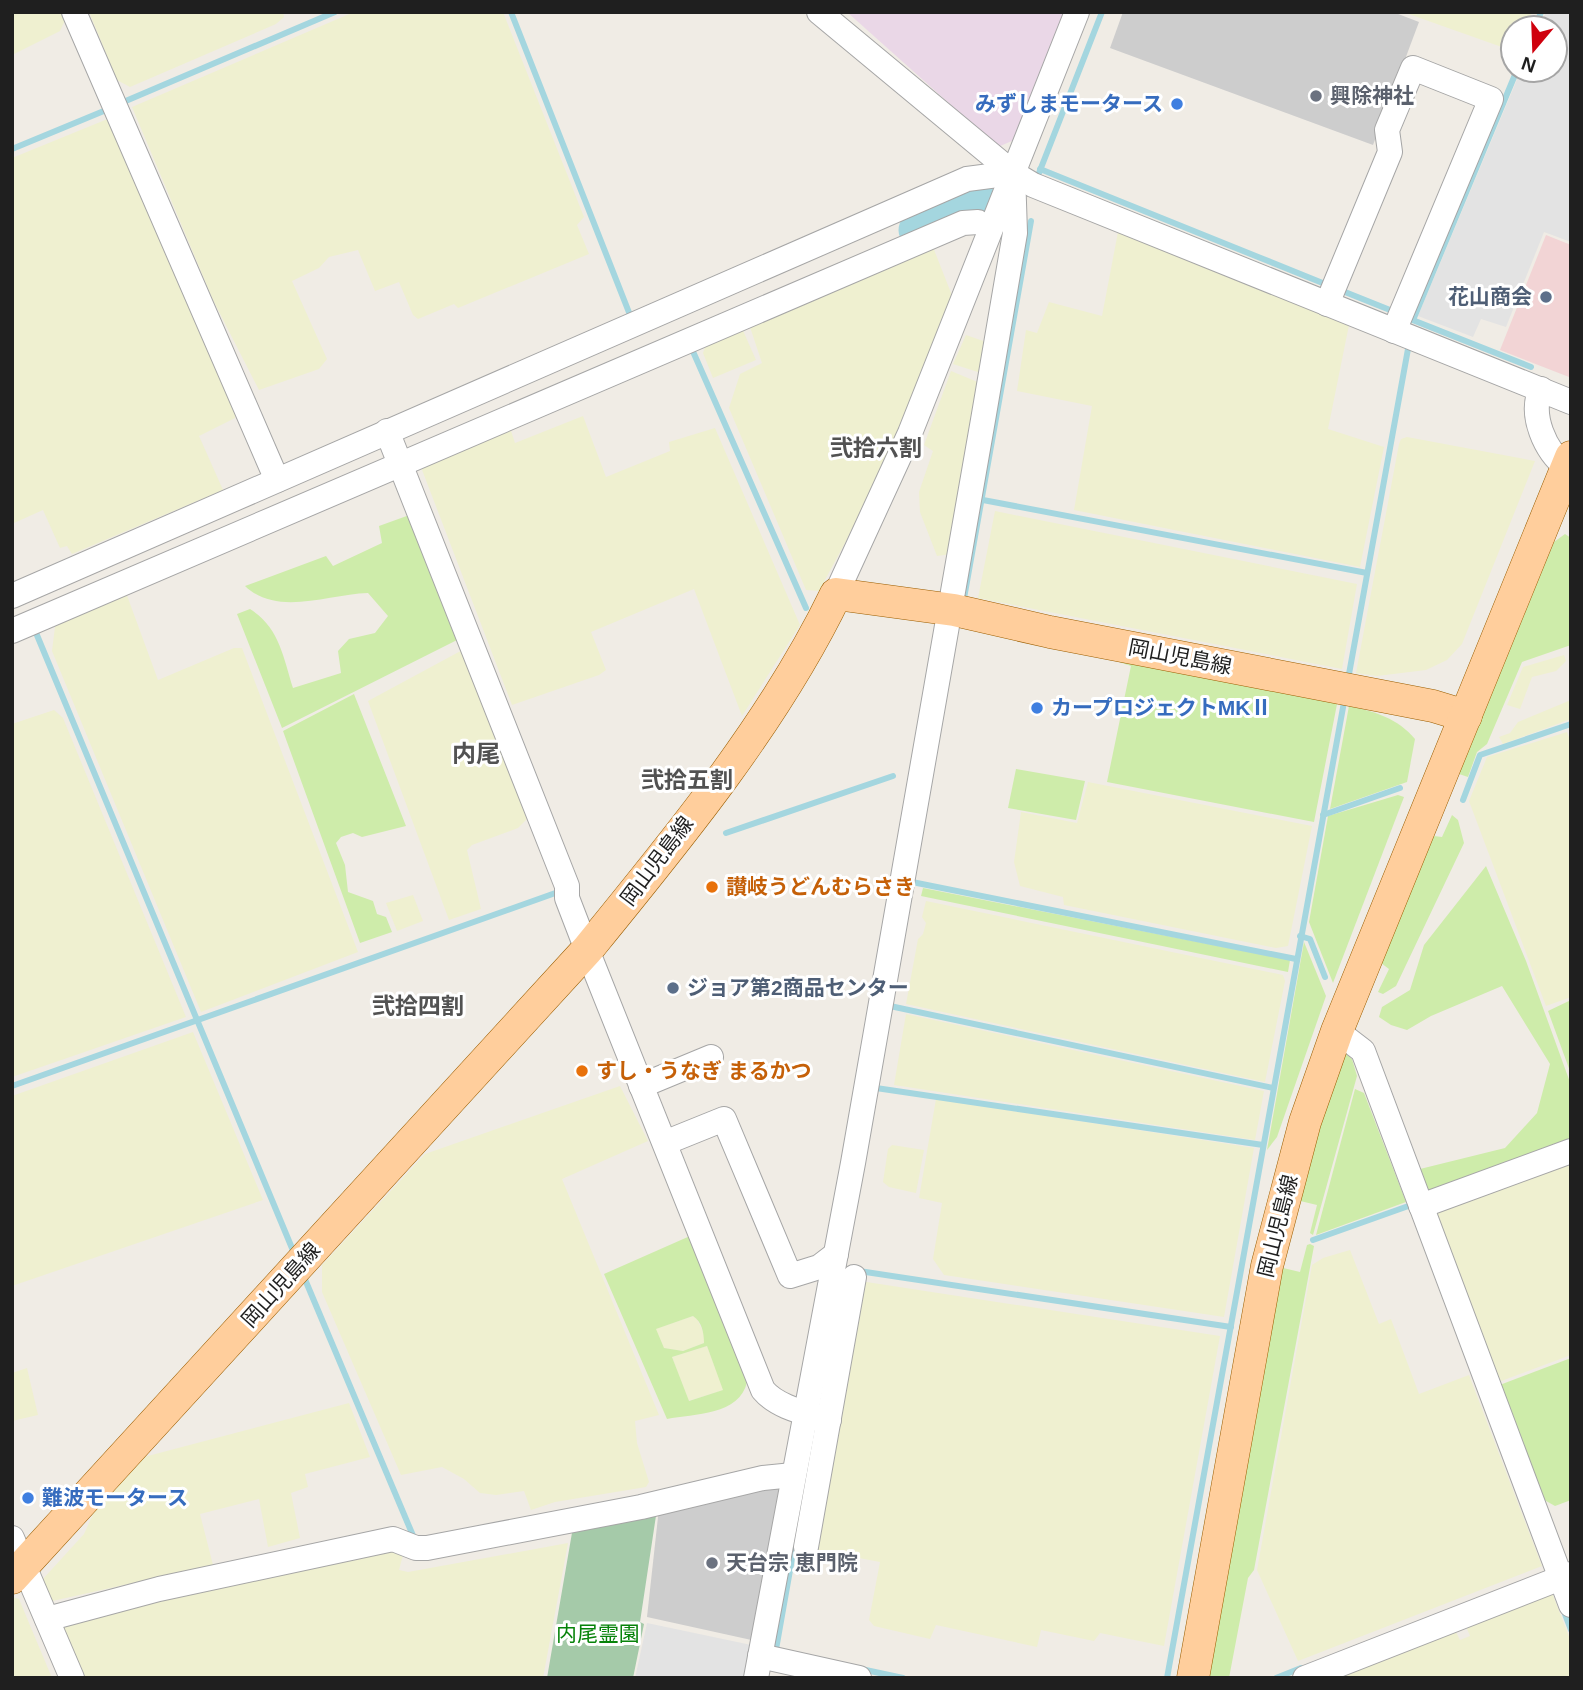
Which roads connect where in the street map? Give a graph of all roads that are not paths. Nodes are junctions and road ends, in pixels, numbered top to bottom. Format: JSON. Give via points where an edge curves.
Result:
{"nodes":[{"id":1,"x":74,"y":12,"type":"edge"},
{"id":2,"x":819,"y":12,"type":"edge"},
{"id":3,"x":1077,"y":12,"type":"edge"},
{"id":4,"x":1013,"y":173,"type":"junction"},
{"id":5,"x":978,"y":222,"type":"dead end"},
{"id":6,"x":1332,"y":294,"type":"junction"},
{"id":7,"x":1398,"y":321,"type":"junction"},
{"id":8,"x":1541,"y":389,"type":"junction"},
{"id":9,"x":1571,"y":402,"type":"edge"},
{"id":10,"x":399,"y":453,"type":"junction"},
{"id":11,"x":1569,"y":462,"type":"edge"},
{"id":12,"x":277,"y":480,"type":"junction"},
{"id":13,"x":1561,"y":509,"type":"edge"},
{"id":14,"x":212,"y":529,"type":"junction"},
{"id":15,"x":142,"y":559,"type":"junction"},
{"id":16,"x":836,"y":594,"type":"junction"},
{"id":17,"x":12,"y":596,"type":"edge"},
{"id":18,"x":957,"y":611,"type":"junction"},
{"id":19,"x":26,"y":625,"type":"edge"},
{"id":20,"x":1466,"y":716,"type":"junction"},
{"id":21,"x":587,"y":950,"type":"junction"},
{"id":22,"x":1337,"y":1031,"type":"junction"},
{"id":23,"x":711,"y":1058,"type":"dead end"},
{"id":24,"x":648,"y":1083,"type":"junction"},
{"id":25,"x":672,"y":1140,"type":"dead end"},
{"id":26,"x":1571,"y":1151,"type":"edge"},
{"id":27,"x":1421,"y":1206,"type":"junction"},
{"id":28,"x":836,"y":1254,"type":"junction"},
{"id":29,"x":854,"y":1277,"type":"dead end"},
{"id":30,"x":818,"y":1416,"type":"junction"},
{"id":31,"x":793,"y":1475,"type":"junction"},
{"id":32,"x":806,"y":1547,"type":"dead end"},
{"id":33,"x":16,"y":1560,"type":"edge"},
{"id":34,"x":1566,"y":1576,"type":"edge"},
{"id":35,"x":1571,"y":1605,"type":"edge"},
{"id":36,"x":47,"y":1619,"type":"junction"},
{"id":37,"x":766,"y":1663,"type":"edge"},
{"id":38,"x":72,"y":1678,"type":"edge"},
{"id":39,"x":859,"y":1678,"type":"edge"},
{"id":40,"x":1193,"y":1678,"type":"edge"},
{"id":41,"x":1305,"y":1678,"type":"edge"}],
"edges":[{"from":1,"to":12,"type":"street"},
{"from":2,"to":4,"type":"street"},
{"from":3,"to":4,"type":"street"},
{"from":4,"to":6,"type":"street","via":[[1055,195]]},
{"from":4,"to":10,"type":"street","via":[[967,179]]},
{"from":4,"to":16,"type":"street","via":[[909,433]]},
{"from":4,"to":18,"type":"street","via":[[1015,233]]},
{"from":5,"to":10,"type":"street","via":[[962,223],[688,341]]},
{"from":6,"to":7,"type":"street"},
{"from":6,"to":7,"type":"street","via":[[1390,152],[1387,130],[1413,68],[1490,99]]},
{"from":7,"to":8,"type":"street"},
{"from":8,"to":9,"type":"street"},
{"from":8,"to":11,"type":"street","via":[[1537,404],[1542,435],[1551,453]]},
{"from":10,"to":12,"type":"street"},
{"from":10,"to":14,"type":"street"},
{"from":10,"to":21,"type":"street","via":[[568,889],[567,898]]},
{"from":11,"to":13,"type":"main road","name":"岡山児島線"},
{"from":12,"to":14,"type":"street"},
{"from":13,"to":20,"type":"main road","name":"岡山児島線"},
{"from":14,"to":15,"type":"street"},
{"from":14,"to":15,"type":"street"},
{"from":15,"to":17,"type":"street"},
{"from":15,"to":19,"type":"street"},
{"from":16,"to":18,"type":"main road","name":"岡山児島線"},
{"from":16,"to":21,"type":"main road","name":"岡山児島線","via":[[809,647],[757,726]]},
{"from":18,"to":20,"type":"main road","name":"岡山児島線"},
{"from":18,"to":28,"type":"street"},
{"from":20,"to":22,"type":"main road","name":"岡山児島線"},
{"from":21,"to":24,"type":"street"},
{"from":21,"to":33,"type":"main road","name":"岡山児島線"},
{"from":22,"to":27,"type":"street","via":[[1363,1051]]},
{"from":22,"to":40,"type":"main road","name":"岡山児島線","via":[[1305,1122],[1267,1266]]},
{"from":23,"to":24,"type":"street"},
{"from":24,"to":30,"type":"street","via":[[763,1390],[770,1398]]},
{"from":25,"to":28,"type":"street","via":[[724,1119],[790,1276],[818,1267]]},
{"from":26,"to":27,"type":"street"},
{"from":27,"to":34,"type":"street"},
{"from":28,"to":30,"type":"street"},
{"from":29,"to":30,"type":"street"},
{"from":30,"to":31,"type":"street"},
{"from":30,"to":32,"type":"street"},
{"from":31,"to":36,"type":"street","via":[[428,1548],[393,1539],[159,1589]]},
{"from":31,"to":37,"type":"street"},
{"from":33,"to":36,"type":"street"},
{"from":34,"to":35,"type":"street"},
{"from":34,"to":41,"type":"street"},
{"from":36,"to":38,"type":"street"},
{"from":37,"to":39,"type":"street"}]}
